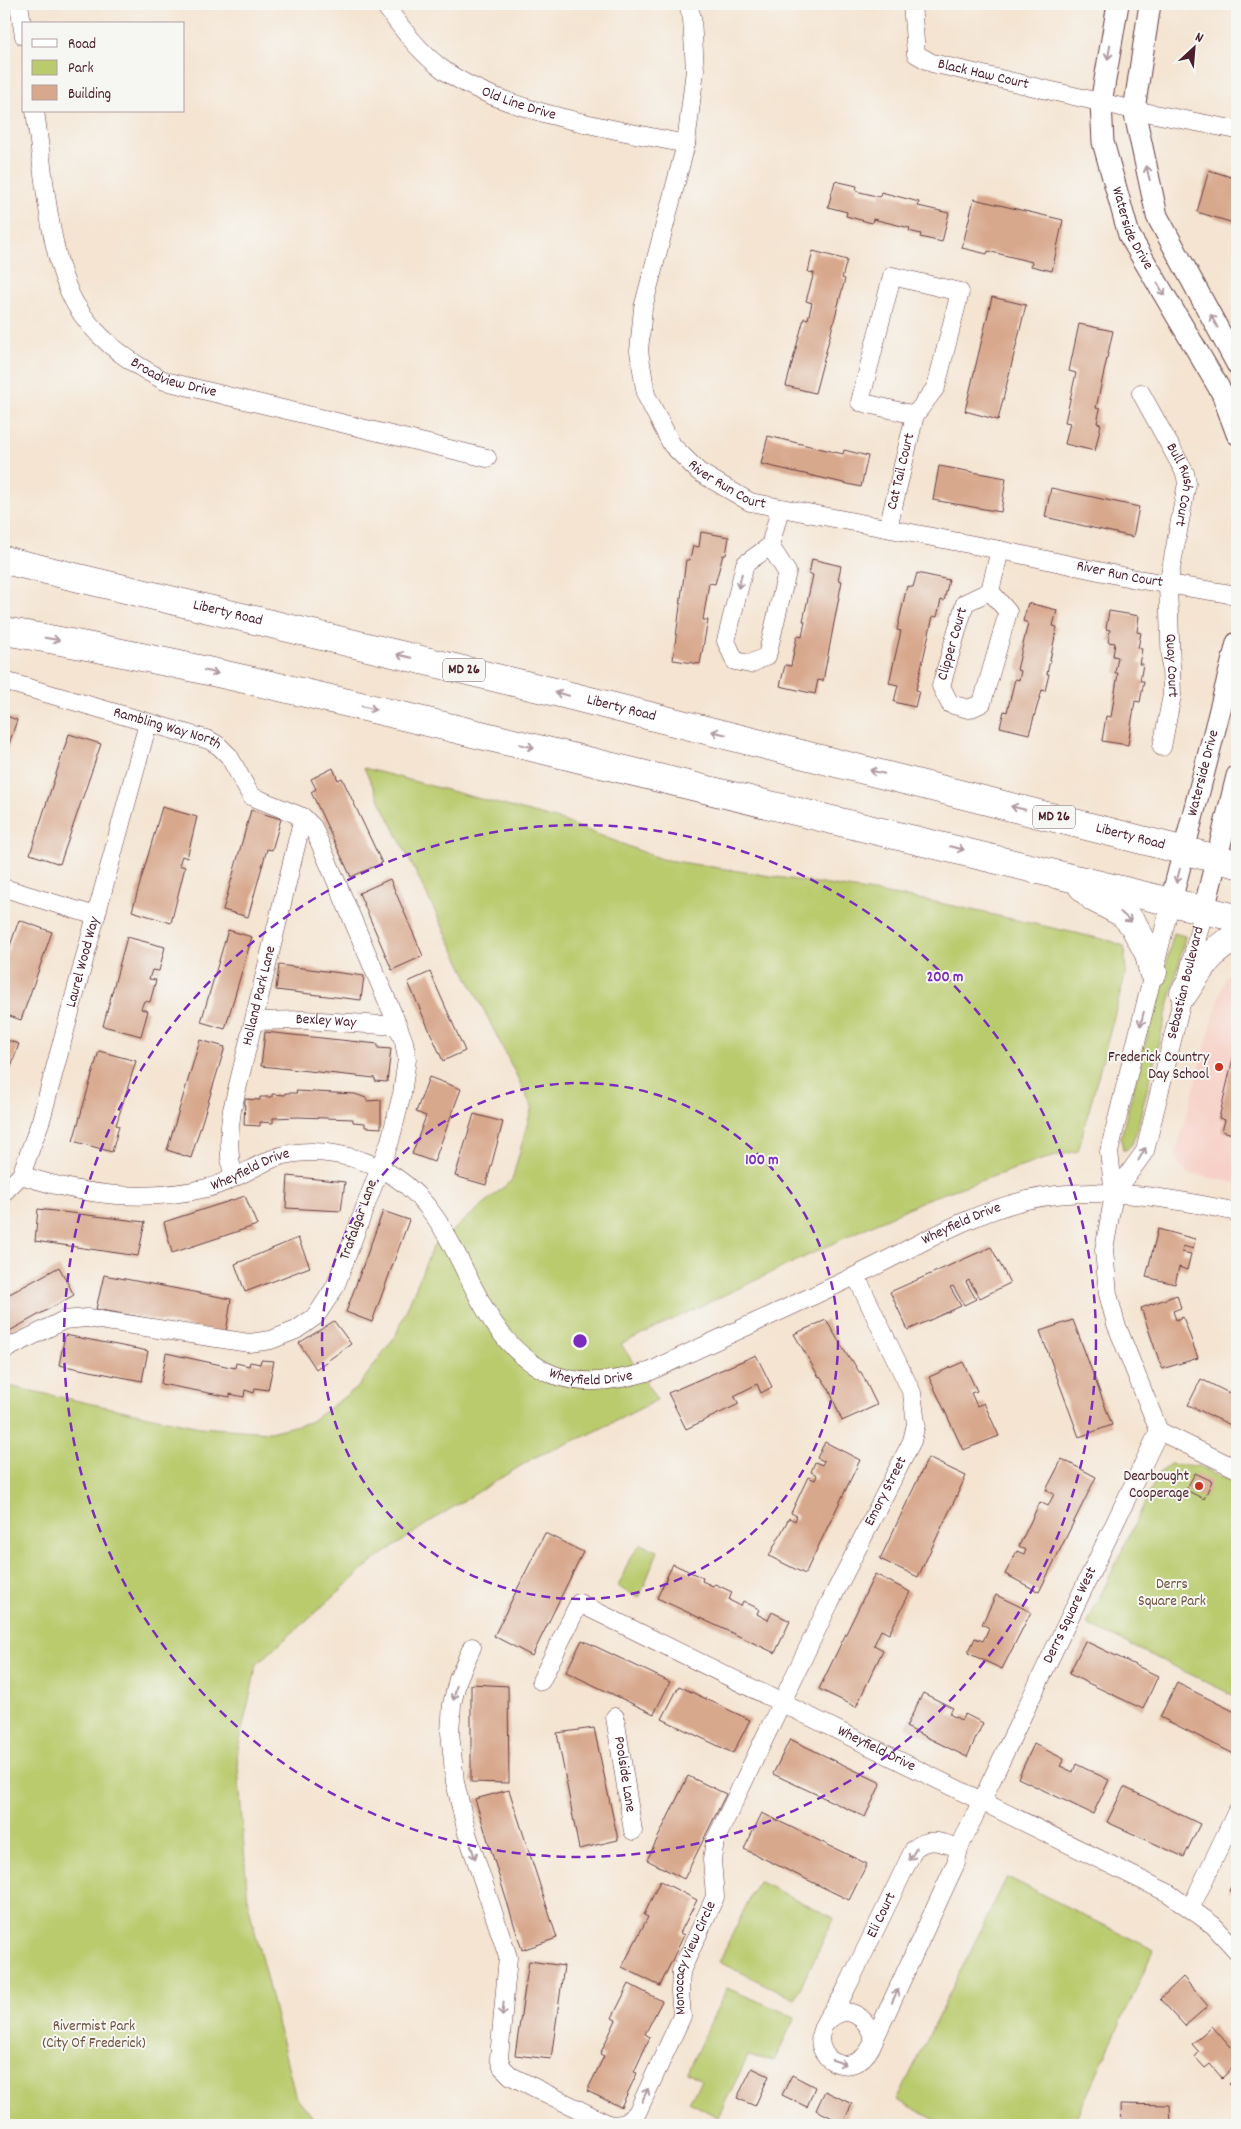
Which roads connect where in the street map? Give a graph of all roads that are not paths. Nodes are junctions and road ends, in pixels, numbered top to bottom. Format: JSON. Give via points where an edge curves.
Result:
{"nodes":[{"id":1,"x":19,"y":4,"type":"edge"},
{"id":2,"x":384,"y":4,"type":"edge"},
{"id":3,"x":688,"y":4,"type":"edge"},
{"id":4,"x":912,"y":4,"type":"edge"},
{"id":5,"x":1118,"y":4,"type":"edge"},
{"id":6,"x":1150,"y":4,"type":"edge"},
{"id":7,"x":22,"y":23,"type":"edge"},
{"id":8,"x":1101,"y":102,"type":"junction"},
{"id":9,"x":1134,"y":110,"type":"junction"},
{"id":10,"x":35,"y":112,"type":"edge"},
{"id":11,"x":1237,"y":130,"type":"edge"},
{"id":12,"x":686,"y":144,"type":"junction"},
{"id":13,"x":1237,"y":364,"type":"edge"},
{"id":14,"x":1140,"y":393,"type":"dead end"},
{"id":15,"x":915,"y":415,"type":"junction"},
{"id":16,"x":1237,"y":434,"type":"edge"},
{"id":17,"x":486,"y":458,"type":"dead end"},
{"id":18,"x":780,"y":509,"type":"junction"},
{"id":19,"x":888,"y":528,"type":"junction"},
{"id":20,"x":770,"y":546,"type":"junction"},
{"id":21,"x":1000,"y":550,"type":"junction"},
{"id":22,"x":4,"y":560,"type":"edge"},
{"id":23,"x":1168,"y":585,"type":"junction"},
{"id":24,"x":990,"y":591,"type":"junction"},
{"id":25,"x":1237,"y":595,"type":"edge"},
{"id":26,"x":4,"y":631,"type":"edge"},
{"id":27,"x":1237,"y":643,"type":"edge"},
{"id":28,"x":4,"y":681,"type":"edge"},
{"id":29,"x":148,"y":723,"type":"junction"},
{"id":30,"x":1162,"y":747,"type":"dead end"},
{"id":31,"x":1237,"y":776,"type":"edge"},
{"id":32,"x":303,"y":817,"type":"junction"},
{"id":33,"x":1184,"y":850,"type":"junction"},
{"id":34,"x":1227,"y":861,"type":"edge"},
{"id":35,"x":1074,"y":877,"type":"junction"},
{"id":36,"x":4,"y":888,"type":"edge"},
{"id":37,"x":1171,"y":902,"type":"junction"},
{"id":38,"x":1204,"y":910,"type":"junction"},
{"id":39,"x":96,"y":916,"type":"junction"},
{"id":40,"x":1237,"y":918,"type":"edge"},
{"id":41,"x":1237,"y":939,"type":"edge"},
{"id":42,"x":1153,"y":972,"type":"junction"},
{"id":43,"x":1184,"y":993,"type":"junction"},
{"id":44,"x":255,"y":1021,"type":"junction"},
{"id":45,"x":398,"y":1026,"type":"junction"},
{"id":46,"x":378,"y":1169,"type":"junction"},
{"id":47,"x":21,"y":1175,"type":"junction"},
{"id":48,"x":233,"y":1177,"type":"junction"},
{"id":49,"x":4,"y":1192,"type":"edge"},
{"id":50,"x":1114,"y":1194,"type":"junction"},
{"id":51,"x":1237,"y":1212,"type":"edge"},
{"id":52,"x":856,"y":1276,"type":"junction"},
{"id":53,"x":4,"y":1350,"type":"edge"},
{"id":54,"x":1159,"y":1431,"type":"junction"},
{"id":55,"x":1237,"y":1468,"type":"edge"},
{"id":56,"x":472,"y":1647,"type":"dead end"},
{"id":57,"x":541,"y":1680,"type":"dead end"},
{"id":58,"x":781,"y":1702,"type":"junction"},
{"id":59,"x":615,"y":1717,"type":"dead end"},
{"id":60,"x":981,"y":1800,"type":"junction"},
{"id":61,"x":1237,"y":1811,"type":"edge"},
{"id":62,"x":633,"y":1831,"type":"dead end"},
{"id":63,"x":959,"y":1848,"type":"junction"},
{"id":64,"x":1191,"y":1907,"type":"junction"},
{"id":65,"x":1237,"y":1951,"type":"edge"},
{"id":66,"x":825,"y":2024,"type":"junction"},
{"id":67,"x":874,"y":2040,"type":"junction"}],
"edges":[{"from":1,"to":7,"type":"street"},
{"from":2,"to":12,"type":"street","name":"Old Line Drive","via":[[420,50],[445,71],[469,85],[542,112]]},
{"from":3,"to":12,"type":"street","name":"River Run Court","via":[[692,18],[695,70]]},
{"from":4,"to":8,"type":"street","name":"Black Haw Court","via":[[916,54],[932,63]]},
{"from":5,"to":8,"type":"street","name":"Waterside Drive","one_way":true},
{"from":6,"to":9,"type":"street","name":"Waterside Drive"},
{"from":8,"to":9,"type":"street"},
{"from":8,"to":16,"type":"street","name":"Waterside Drive","one_way":true,"via":[[1103,142],[1129,235],[1222,393]]},
{"from":9,"to":11,"type":"street"},
{"from":13,"to":9,"type":"street","name":"Waterside Drive","one_way":true,"via":[[1158,216]]},
{"from":10,"to":17,"type":"street","name":"Broadview Drive","via":[[62,272],[75,304],[86,320],[117,351],[140,368],[165,380]]},
{"from":12,"to":18,"type":"street","name":"River Run Court","via":[[643,308],[639,351],[646,395],[672,444],[699,472],[750,502]]},
{"from":14,"to":23,"type":"street","name":"Bull Rush Court","via":[[1185,473],[1187,483]]},
{"from":15,"to":15,"type":"street","via":[[936,387],[960,292],[892,276],[860,402]]},
{"from":15,"to":19,"type":"street","name":"Cat Tail Court"},
{"from":18,"to":19,"type":"street","name":"River Run Court"},
{"from":18,"to":20,"type":"street"},
{"from":19,"to":21,"type":"street","name":"River Run Court"},
{"from":20,"to":20,"type":"street","one_way":true,"via":[[745,564],[726,641],[735,661],[750,664],[767,656],[787,572]]},
{"from":21,"to":23,"type":"street","name":"River Run Court"},
{"from":21,"to":24,"type":"street"},
{"from":33,"to":22,"type":"main road","name":"Liberty Road","number":"MD 26","one_way":true,"via":[[560,694]]},
{"from":23,"to":25,"type":"street","name":"River Run Court"},
{"from":23,"to":30,"type":"street","name":"Quay Court","via":[[1172,695]]},
{"from":24,"to":24,"type":"street","name":"Clipper Court","via":[[1008,612],[982,703],[969,709],[950,704],[941,686],[965,603]]},
{"from":26,"to":35,"type":"main road","one_way":true,"via":[[121,652],[279,687]]},
{"from":27,"to":33,"type":"street","name":"Waterside Drive"},
{"from":28,"to":29,"type":"street","name":"Rambling Way North"},
{"from":29,"to":32,"type":"street","name":"Rambling Way North","via":[[209,740],[219,746],[229,756],[251,796]]},
{"from":29,"to":39,"type":"street","name":"Laurel Wood Way"},
{"from":31,"to":34,"type":"street"},
{"from":32,"to":44,"type":"street","name":"Holland Park Lane"},
{"from":32,"to":45,"type":"street","name":"Trafalgar Lane","via":[[313,827]]},
{"from":33,"to":34,"type":"main road","name":"Liberty Road","number":"MD 26"},
{"from":33,"to":37,"type":"street","name":"Waterside Drive","one_way":true},
{"from":34,"to":38,"type":"street"},
{"from":35,"to":37,"type":"main road"},
{"from":35,"to":42,"type":"main road","one_way":true,"via":[[1094,898],[1123,913],[1133,924],[1149,954]]},
{"from":36,"to":39,"type":"street"},
{"from":37,"to":38,"type":"main road"},
{"from":37,"to":42,"type":"street","name":"Sebastian Boulevard"},
{"from":38,"to":40,"type":"main road"},
{"from":38,"to":43,"type":"street","name":"Sebastian Boulevard"},
{"from":39,"to":47,"type":"street","name":"Laurel Wood Way","via":[[41,1120]]},
{"from":41,"to":43,"type":"main road","via":[[1221,947],[1206,962]]},
{"from":42,"to":50,"type":"street","name":"Sebastian Boulevard","one_way":true,"via":[[1109,1152]]},
{"from":50,"to":43,"type":"street","name":"Sebastian Boulevard","one_way":true,"via":[[1145,1151]]},
{"from":44,"to":45,"type":"street","name":"Bexley Way","via":[[304,1020]]},
{"from":44,"to":48,"type":"street","name":"Holland Park Lane","via":[[228,1135]]},
{"from":45,"to":46,"type":"street","name":"Trafalgar Lane","via":[[407,1059],[394,1123]]},
{"from":46,"to":48,"type":"street","name":"Wheyfield Drive","via":[[351,1158],[326,1153],[298,1153],[274,1158]]},
{"from":46,"to":52,"type":"street","name":"Wheyfield Drive","via":[[396,1177],[430,1209],[499,1334],[546,1373],[565,1379],[621,1380],[651,1371]]},
{"from":46,"to":53,"type":"street","name":"Trafalgar Lane","via":[[335,1287],[316,1316],[296,1330],[271,1340],[249,1343],[87,1318],[64,1320]]},
{"from":47,"to":48,"type":"street","name":"Wheyfield Drive","via":[[68,1189],[118,1196],[184,1192],[208,1188]]},
{"from":47,"to":49,"type":"street","name":"Laurel Wood Way"},
{"from":50,"to":51,"type":"street","name":"Wheyfield Drive","via":[[1152,1196]]},
{"from":50,"to":52,"type":"street","name":"Wheyfield Drive","via":[[1062,1195],[1027,1200],[965,1222]]},
{"from":50,"to":54,"type":"street","name":"Sebastian Boulevard","via":[[1104,1250],[1108,1294],[1116,1324]]},
{"from":52,"to":58,"type":"street","name":"Emory Street","via":[[912,1393],[916,1424],[904,1459]]},
{"from":54,"to":55,"type":"street"},
{"from":54,"to":60,"type":"street","name":"Derrs Square West","via":[[1033,1698]]},
{"from":56,"to":58,"type":"street","name":"Monocacy View Circle","one_way":true,"via":[[458,1679],[450,1732],[455,1782],[467,1833],[508,1957],[499,2058],[511,2076],[610,2125],[624,2124],[637,2112],[682,2016],[681,1971],[715,1897],[712,1860],[715,1841]]},
{"from":57,"to":58,"type":"street","name":"Wheyfield Drive","via":[[579,1603]]},
{"from":58,"to":60,"type":"street","name":"Wheyfield Drive"},
{"from":59,"to":62,"type":"street","name":"Poolside Lane"},
{"from":60,"to":63,"type":"street","name":"Eli Court"},
{"from":60,"to":64,"type":"street","name":"Wheyfield Drive"},
{"from":61,"to":64,"type":"street"},
{"from":63,"to":66,"type":"street","name":"Eli Court","one_way":true,"via":[[931,1840],[914,1849],[843,1996]]},
{"from":67,"to":63,"type":"street","name":"Eli Court","one_way":true,"via":[[956,1863]]},
{"from":64,"to":65,"type":"street","name":"Wheyfield Drive","via":[[1214,1925]]},
{"from":66,"to":67,"type":"street","via":[[837,2014],[856,2014],[867,2023]]},
{"from":66,"to":67,"type":"street","name":"Eli Court","one_way":true,"via":[[820,2041],[824,2053],[836,2063],[853,2064],[865,2058]]}]}
